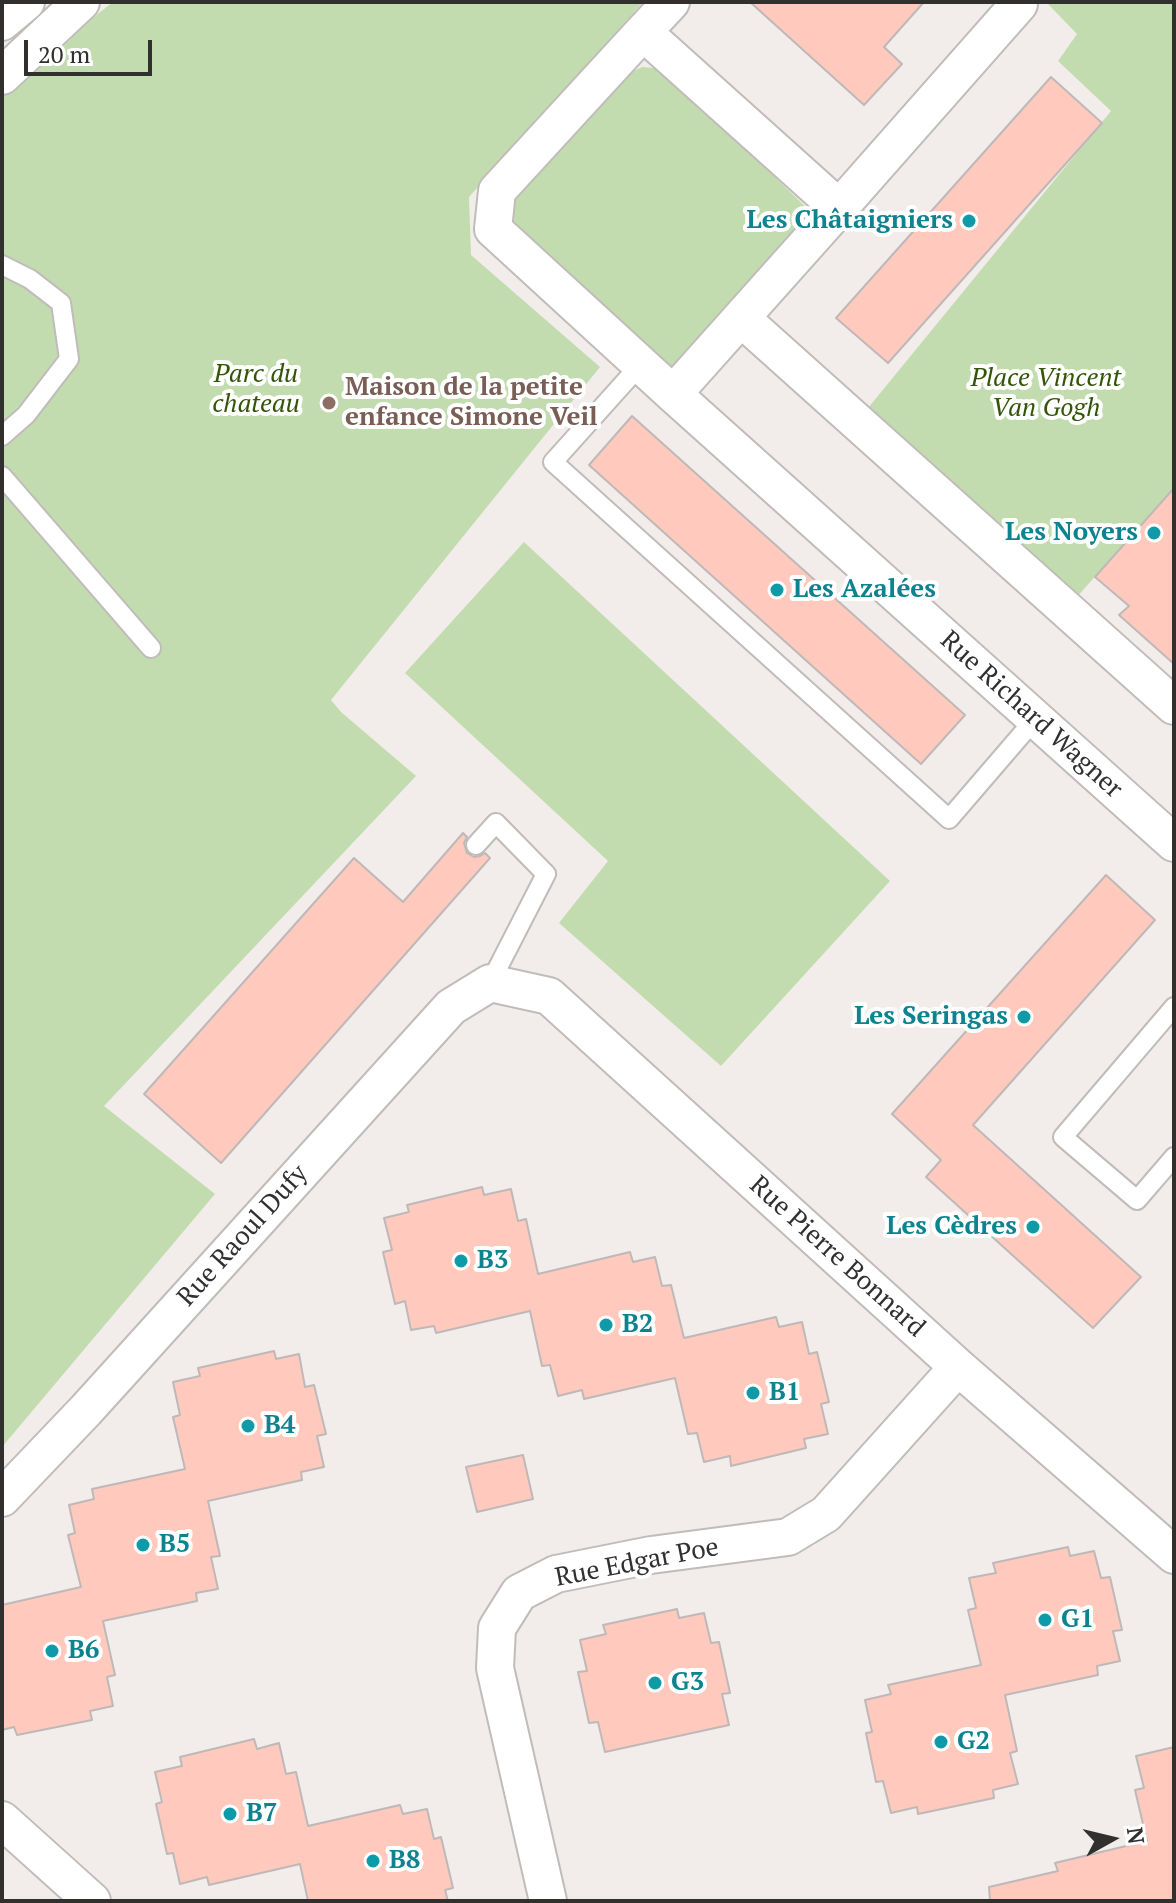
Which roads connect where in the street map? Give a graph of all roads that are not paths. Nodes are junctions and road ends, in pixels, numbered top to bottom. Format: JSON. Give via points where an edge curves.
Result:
{"nodes":[{"id":1,"x":26,"y":2,"type":"edge"},
{"id":2,"x":81,"y":2,"type":"edge"},
{"id":3,"x":671,"y":2,"type":"edge"},
{"id":4,"x":1019,"y":4,"type":"dead end"},
{"id":5,"x":2,"y":22,"type":"edge"},
{"id":6,"x":643,"y":32,"type":"junction"},
{"id":7,"x":2,"y":76,"type":"edge"},
{"id":8,"x":839,"y":208,"type":"junction"},
{"id":9,"x":2,"y":265,"type":"edge"},
{"id":10,"x":741,"y":318,"type":"junction"},
{"id":11,"x":641,"y":364,"type":"junction"},
{"id":12,"x":673,"y":394,"type":"junction"},
{"id":13,"x":2,"y":436,"type":"edge"},
{"id":14,"x":2,"y":476,"type":"edge"},
{"id":15,"x":151,"y":648,"type":"dead end"},
{"id":16,"x":1174,"y":706,"type":"edge"},
{"id":17,"x":1035,"y":719,"type":"junction"},
{"id":18,"x":1174,"y":843,"type":"edge"},
{"id":19,"x":476,"y":845,"type":"dead end"},
{"id":20,"x":490,"y":983,"type":"junction"},
{"id":21,"x":1174,"y":1007,"type":"edge"},
{"id":22,"x":1174,"y":1157,"type":"edge"},
{"id":23,"x":958,"y":1367,"type":"junction"},
{"id":24,"x":2,"y":1498,"type":"edge"},
{"id":25,"x":1174,"y":1555,"type":"edge"},
{"id":26,"x":2,"y":1820,"type":"edge"},
{"id":27,"x":92,"y":1901,"type":"edge"},
{"id":28,"x":548,"y":1901,"type":"edge"}],
"edges":[{"from":1,"to":5,"type":"street"},
{"from":2,"to":7,"type":"street"},
{"from":3,"to":6,"type":"street","name":"Rue Richard Wagner"},
{"from":4,"to":8,"type":"street"},
{"from":6,"to":8,"type":"street"},
{"from":6,"to":11,"type":"street","name":"Rue Richard Wagner","via":[[497,191],[493,229]]},
{"from":8,"to":10,"type":"street"},
{"from":9,"to":13,"type":"lane","via":[[61,303],[69,359],[26,415]]},
{"from":10,"to":12,"type":"street"},
{"from":10,"to":16,"type":"street"},
{"from":11,"to":12,"type":"street","name":"Rue Richard Wagner"},
{"from":11,"to":17,"type":"lane","via":[[553,462],[914,788],[949,819]]},
{"from":12,"to":17,"type":"street","name":"Rue Richard Wagner"},
{"from":14,"to":15,"type":"lane"},
{"from":17,"to":18,"type":"street","name":"Rue Richard Wagner"},
{"from":19,"to":20,"type":"lane","via":[[496,823],[546,874]]},
{"from":20,"to":23,"type":"street","name":"Rue Pierre Bonnard","via":[[549,996]]},
{"from":20,"to":24,"type":"street","name":"Rue Raoul Dufy","via":[[451,1007]]},
{"from":21,"to":22,"type":"lane","via":[[1063,1137],[1137,1200]]},
{"from":23,"to":25,"type":"street","name":"Rue Pierre Bonnard"},
{"from":23,"to":28,"type":"street","name":"Rue Edgar Poe","via":[[826,1514],[788,1537],[556,1574],[519,1593],[497,1628],[495,1668]]},
{"from":26,"to":27,"type":"street"}]}
